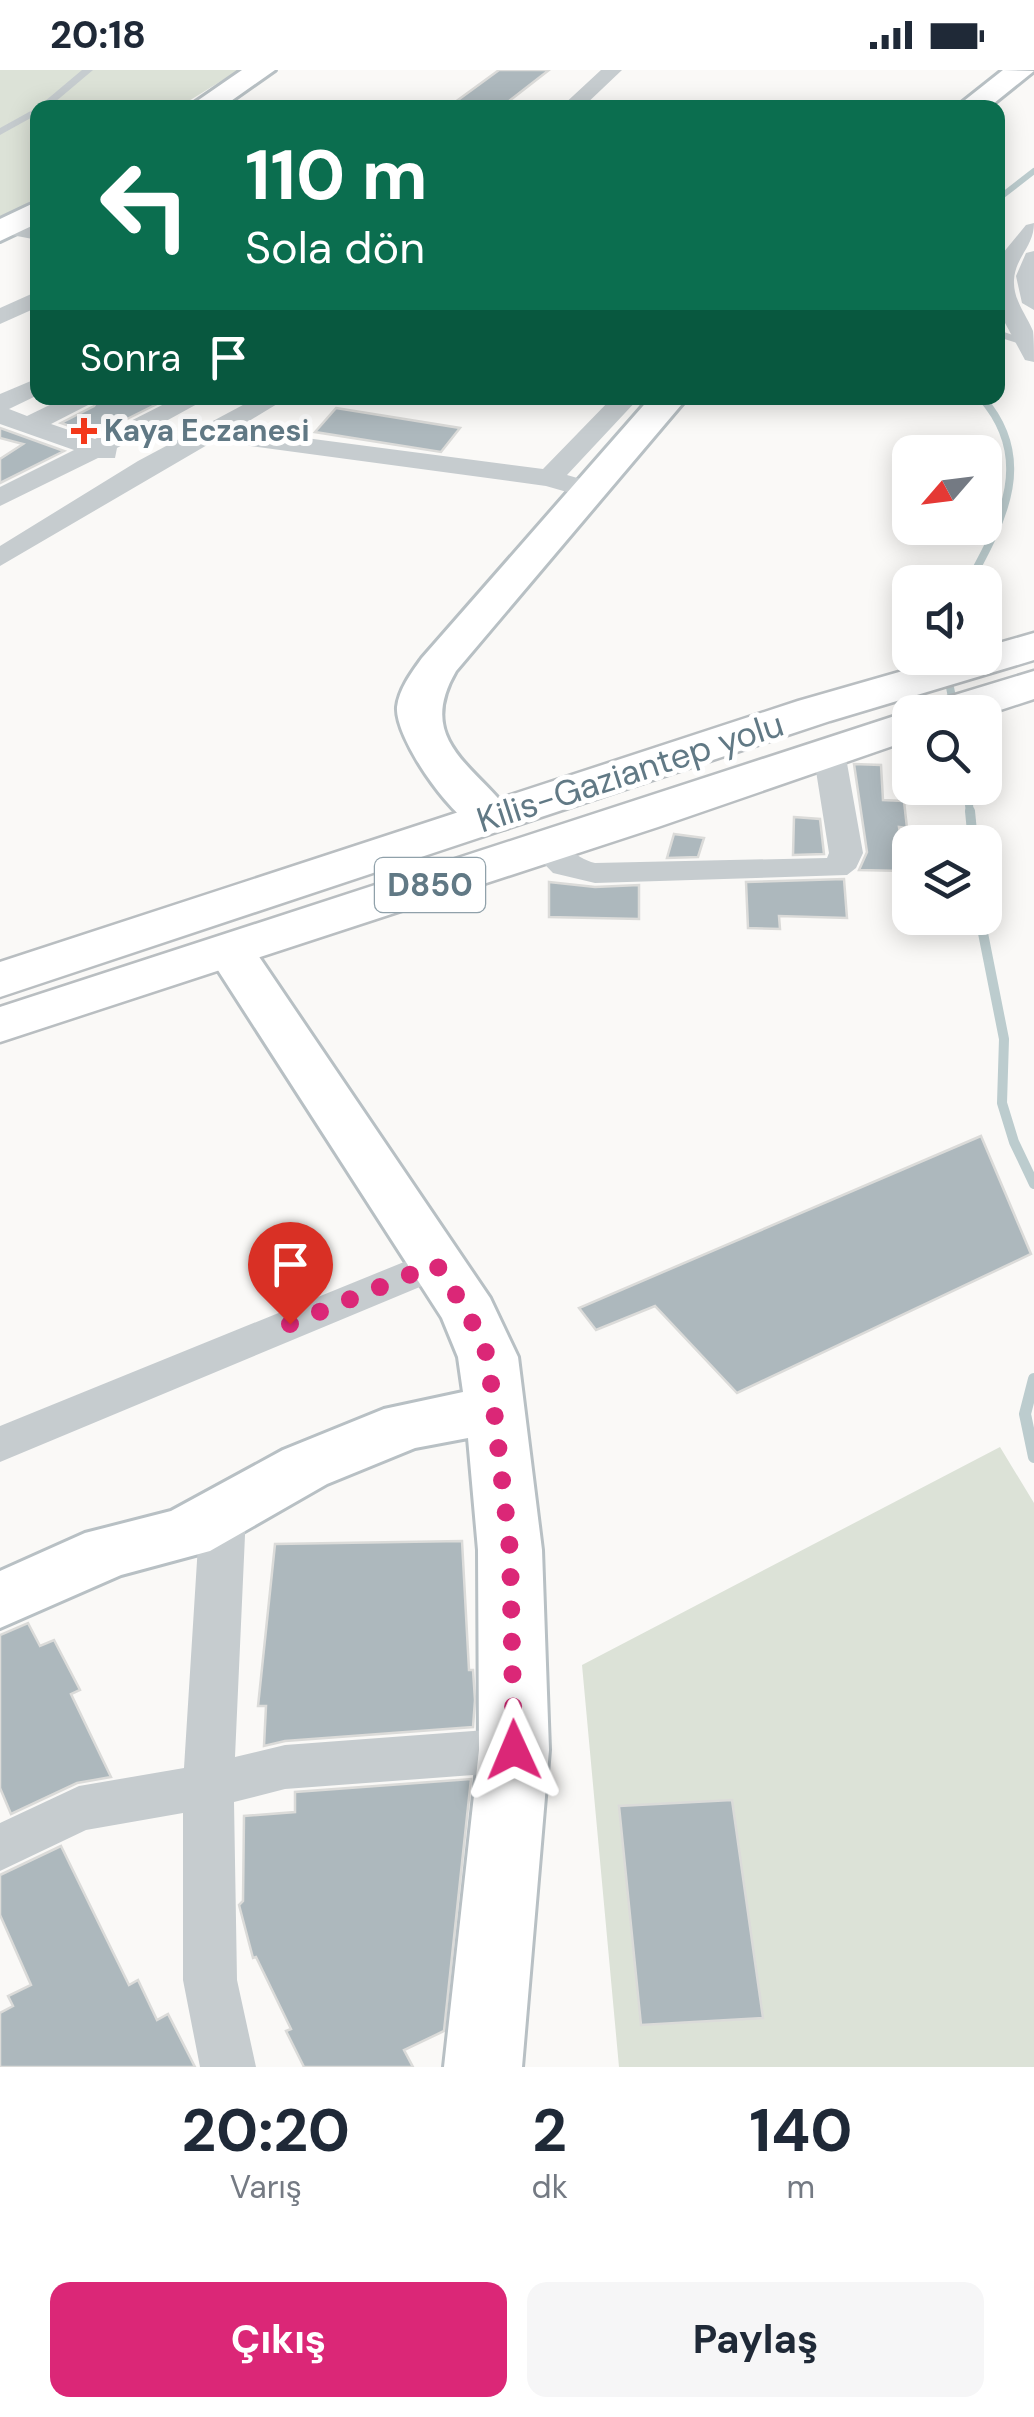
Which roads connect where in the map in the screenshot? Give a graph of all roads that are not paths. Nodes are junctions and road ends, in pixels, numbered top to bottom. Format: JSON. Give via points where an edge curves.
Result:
{"nodes":[{"id":1,"x":88,"y":70,"type":"edge"},
{"id":2,"x":260,"y":70,"type":"edge"},
{"id":3,"x":612,"y":70,"type":"edge"},
{"id":4,"x":1021,"y":70,"type":"edge"},
{"id":5,"x":1034,"y":80,"type":"edge"},
{"id":6,"x":51,"y":100,"type":"edge"},
{"id":7,"x":213,"y":100,"type":"edge"},
{"id":8,"x":579,"y":100,"type":"edge"},
{"id":9,"x":980,"y":100,"type":"edge"},
{"id":10,"x":1005,"y":100,"type":"edge"},
{"id":11,"x":30,"y":115,"type":"edge"},
{"id":12,"x":0,"y":132,"type":"edge"},
{"id":13,"x":1034,"y":230,"type":"edge"},
{"id":14,"x":1014,"y":256,"type":"edge"},
{"id":15,"x":1005,"y":284,"type":"edge"},
{"id":16,"x":30,"y":302,"type":"edge"},
{"id":17,"x":1019,"y":309,"type":"edge"},
{"id":18,"x":0,"y":318,"type":"edge"},
{"id":19,"x":1031,"y":350,"type":"edge"},
{"id":20,"x":30,"y":388,"type":"edge"},
{"id":21,"x":0,"y":404,"type":"edge"},
{"id":22,"x":69,"y":405,"type":"edge"},
{"id":23,"x":181,"y":405,"type":"edge"},
{"id":24,"x":261,"y":405,"type":"edge"},
{"id":25,"x":619,"y":405,"type":"edge"},
{"id":26,"x":662,"y":405,"type":"edge"},
{"id":27,"x":699,"y":405,"type":"edge"},
{"id":28,"x":0,"y":416,"type":"edge"},
{"id":29,"x":28,"y":425,"type":"junction"},
{"id":30,"x":208,"y":433,"type":"junction"},
{"id":31,"x":94,"y":448,"type":"junction"},
{"id":32,"x":146,"y":466,"type":"junction"},
{"id":33,"x":549,"y":478,"type":"junction"},
{"id":34,"x":588,"y":490,"type":"junction"},
{"id":35,"x":0,"y":498,"type":"edge"},
{"id":36,"x":0,"y":558,"type":"edge"},
{"id":37,"x":1002,"y":663,"type":"edge"},
{"id":38,"x":1031,"y":672,"type":"edge"},
{"id":39,"x":955,"y":675,"type":"edge"},
{"id":40,"x":983,"y":695,"type":"edge"},
{"id":41,"x":892,"y":727,"type":"edge"},
{"id":42,"x":834,"y":735,"type":"junction"},
{"id":43,"x":521,"y":824,"type":"junction"},
{"id":44,"x":230,"y":950,"type":"junction"},
{"id":45,"x":0,"y":980,"type":"edge"},
{"id":46,"x":0,"y":1025,"type":"edge"},
{"id":47,"x":436,"y":1264,"type":"junction"},
{"id":48,"x":496,"y":1409,"type":"junction"},
{"id":49,"x":0,"y":1446,"type":"edge"},
{"id":50,"x":224,"y":1513,"type":"junction"},
{"id":51,"x":0,"y":1601,"type":"edge"},
{"id":52,"x":514,"y":1750,"type":"junction"},
{"id":53,"x":208,"y":1786,"type":"junction"},
{"id":54,"x":0,"y":1848,"type":"edge"},
{"id":55,"x":228,"y":2067,"type":"edge"},
{"id":56,"x":483,"y":2067,"type":"edge"}],
"edges":[{"from":1,"to":6,"type":"lane"},
{"from":2,"to":7,"type":"street"},
{"from":3,"to":8,"type":"street"},
{"from":4,"to":9,"type":"street"},
{"from":5,"to":10,"type":"street"},
{"from":11,"to":12,"type":"lane"},
{"from":13,"to":14,"type":"street"},
{"from":15,"to":17,"type":"street"},
{"from":16,"to":18,"type":"street"},
{"from":17,"to":19,"type":"street"},
{"from":20,"to":21,"type":"street"},
{"from":22,"to":29,"type":"street"},
{"from":23,"to":31,"type":"street"},
{"from":24,"to":30,"type":"street"},
{"from":25,"to":33,"type":"street"},
{"from":26,"to":34,"type":"street"},
{"from":27,"to":43,"type":"street","via":[[454,702],[461,733]]},
{"from":28,"to":29,"type":"street"},
{"from":29,"to":31,"type":"street"},
{"from":30,"to":32,"type":"street"},
{"from":30,"to":33,"type":"street"},
{"from":31,"to":32,"type":"street"},
{"from":31,"to":35,"type":"street"},
{"from":32,"to":36,"type":"street"},
{"from":33,"to":34,"type":"street"},
{"from":34,"to":43,"type":"street","via":[[437,668],[420,699],[426,739]]},
{"from":37,"to":38,"type":"highway","name":"Kilis-Gaziantep yolu","number":"D850"},
{"from":38,"to":40,"type":"highway","name":"Kilis-Gaziantep yolu","number":"D850"},
{"from":39,"to":42,"type":"highway","name":"Kilis-Gaziantep yolu","number":"D850"},
{"from":41,"to":42,"type":"highway","name":"Kilis-Gaziantep yolu","number":"D850"},
{"from":42,"to":43,"type":"highway","name":"Kilis-Gaziantep yolu","number":"D850"},
{"from":42,"to":43,"type":"street","via":[[846,853],[835,868],[595,874],[565,866]]},
{"from":43,"to":44,"type":"highway","name":"Kilis-Gaziantep yolu","number":"D850"},
{"from":43,"to":45,"type":"highway","name":"Kilis-Gaziantep yolu","number":"D850"},
{"from":44,"to":46,"type":"highway","name":"Kilis-Gaziantep yolu","number":"D850"},
{"from":44,"to":47,"type":"street"},
{"from":47,"to":48,"type":"street","via":[[488,1357]]},
{"from":47,"to":49,"type":"street"},
{"from":48,"to":50,"type":"street","via":[[406,1426],[305,1467]]},
{"from":48,"to":52,"type":"street","via":[[510,1550]]},
{"from":50,"to":51,"type":"street","via":[[187,1533],[108,1552]]},
{"from":50,"to":53,"type":"street"},
{"from":52,"to":53,"type":"street","via":[[285,1766]]},
{"from":52,"to":56,"type":"street"},
{"from":53,"to":54,"type":"street","via":[[79,1809]]},
{"from":53,"to":55,"type":"street","via":[[210,1980]]}]}
